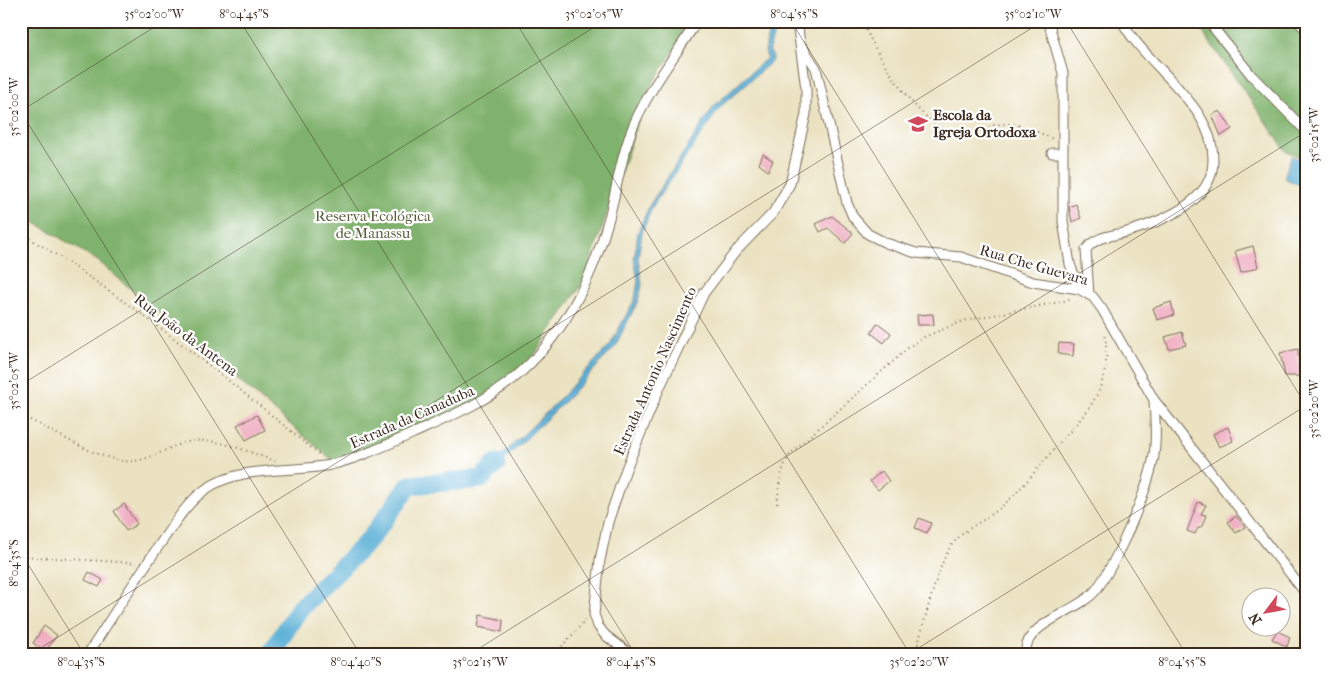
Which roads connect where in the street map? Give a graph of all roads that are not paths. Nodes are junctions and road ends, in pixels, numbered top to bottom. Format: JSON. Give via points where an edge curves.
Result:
{"nodes":[{"id":1,"x":696,"y":21,"type":"edge"},
{"id":2,"x":797,"y":21,"type":"edge"},
{"id":3,"x":1048,"y":21,"type":"edge"},
{"id":4,"x":1122,"y":21,"type":"edge"},
{"id":5,"x":1208,"y":21,"type":"edge"},
{"id":6,"x":1297,"y":21,"type":"edge"},
{"id":7,"x":1307,"y":30,"type":"edge"},
{"id":8,"x":801,"y":45,"type":"junction"},
{"id":9,"x":1307,"y":132,"type":"edge"},
{"id":10,"x":1062,"y":150,"type":"junction"},
{"id":11,"x":1052,"y":153,"type":"dead end"},
{"id":12,"x":1079,"y":289,"type":"junction"},
{"id":13,"x":1089,"y":295,"type":"junction"},
{"id":14,"x":1154,"y":400,"type":"junction"},
{"id":15,"x":1307,"y":595,"type":"edge"},
{"id":16,"x":88,"y":654,"type":"edge"},
{"id":17,"x":630,"y":654,"type":"edge"},
{"id":18,"x":1026,"y":654,"type":"edge"}],
"edges":[{"from":1,"to":16,"type":"street","name":"Estrada da Canaduba","via":[[649,94],[634,124],[588,279],[561,325],[538,355],[480,403],[356,459],[303,470],[236,475],[204,490],[187,507],[147,563]]},
{"from":2,"to":8,"type":"street","name":"Estrada Antonio Nascimento"},
{"from":3,"to":10,"type":"street","via":[[1063,73]]},
{"from":4,"to":13,"type":"street","via":[[1130,36],[1194,107],[1207,131],[1213,152],[1212,170],[1207,186],[1197,198],[1177,211],[1089,244],[1086,250]]},
{"from":5,"to":9,"type":"street","via":[[1252,76]]},
{"from":6,"to":7,"type":"street"},
{"from":8,"to":12,"type":"street","name":"Rua Che Guevara","via":[[816,68],[847,202],[853,217],[868,234],[916,253],[961,258],[1033,282]]},
{"from":8,"to":17,"type":"street","name":"Estrada Antonio Nascimento","via":[[806,114],[790,184],[773,213],[736,251],[704,293],[663,380],[608,522],[594,614],[604,636]]},
{"from":10,"to":11,"type":"street"},
{"from":10,"to":12,"type":"street","via":[[1066,249]]},
{"from":12,"to":13,"type":"street","name":"Rua Che Guevara"},
{"from":13,"to":14,"type":"street","name":"Rua Che Guevara","via":[[1102,309]]},
{"from":14,"to":15,"type":"street","name":"Rua Che Guevara"},
{"from":14,"to":18,"type":"street","via":[[1156,438],[1147,486],[1108,572],[1095,592],[1031,634]]}]}
